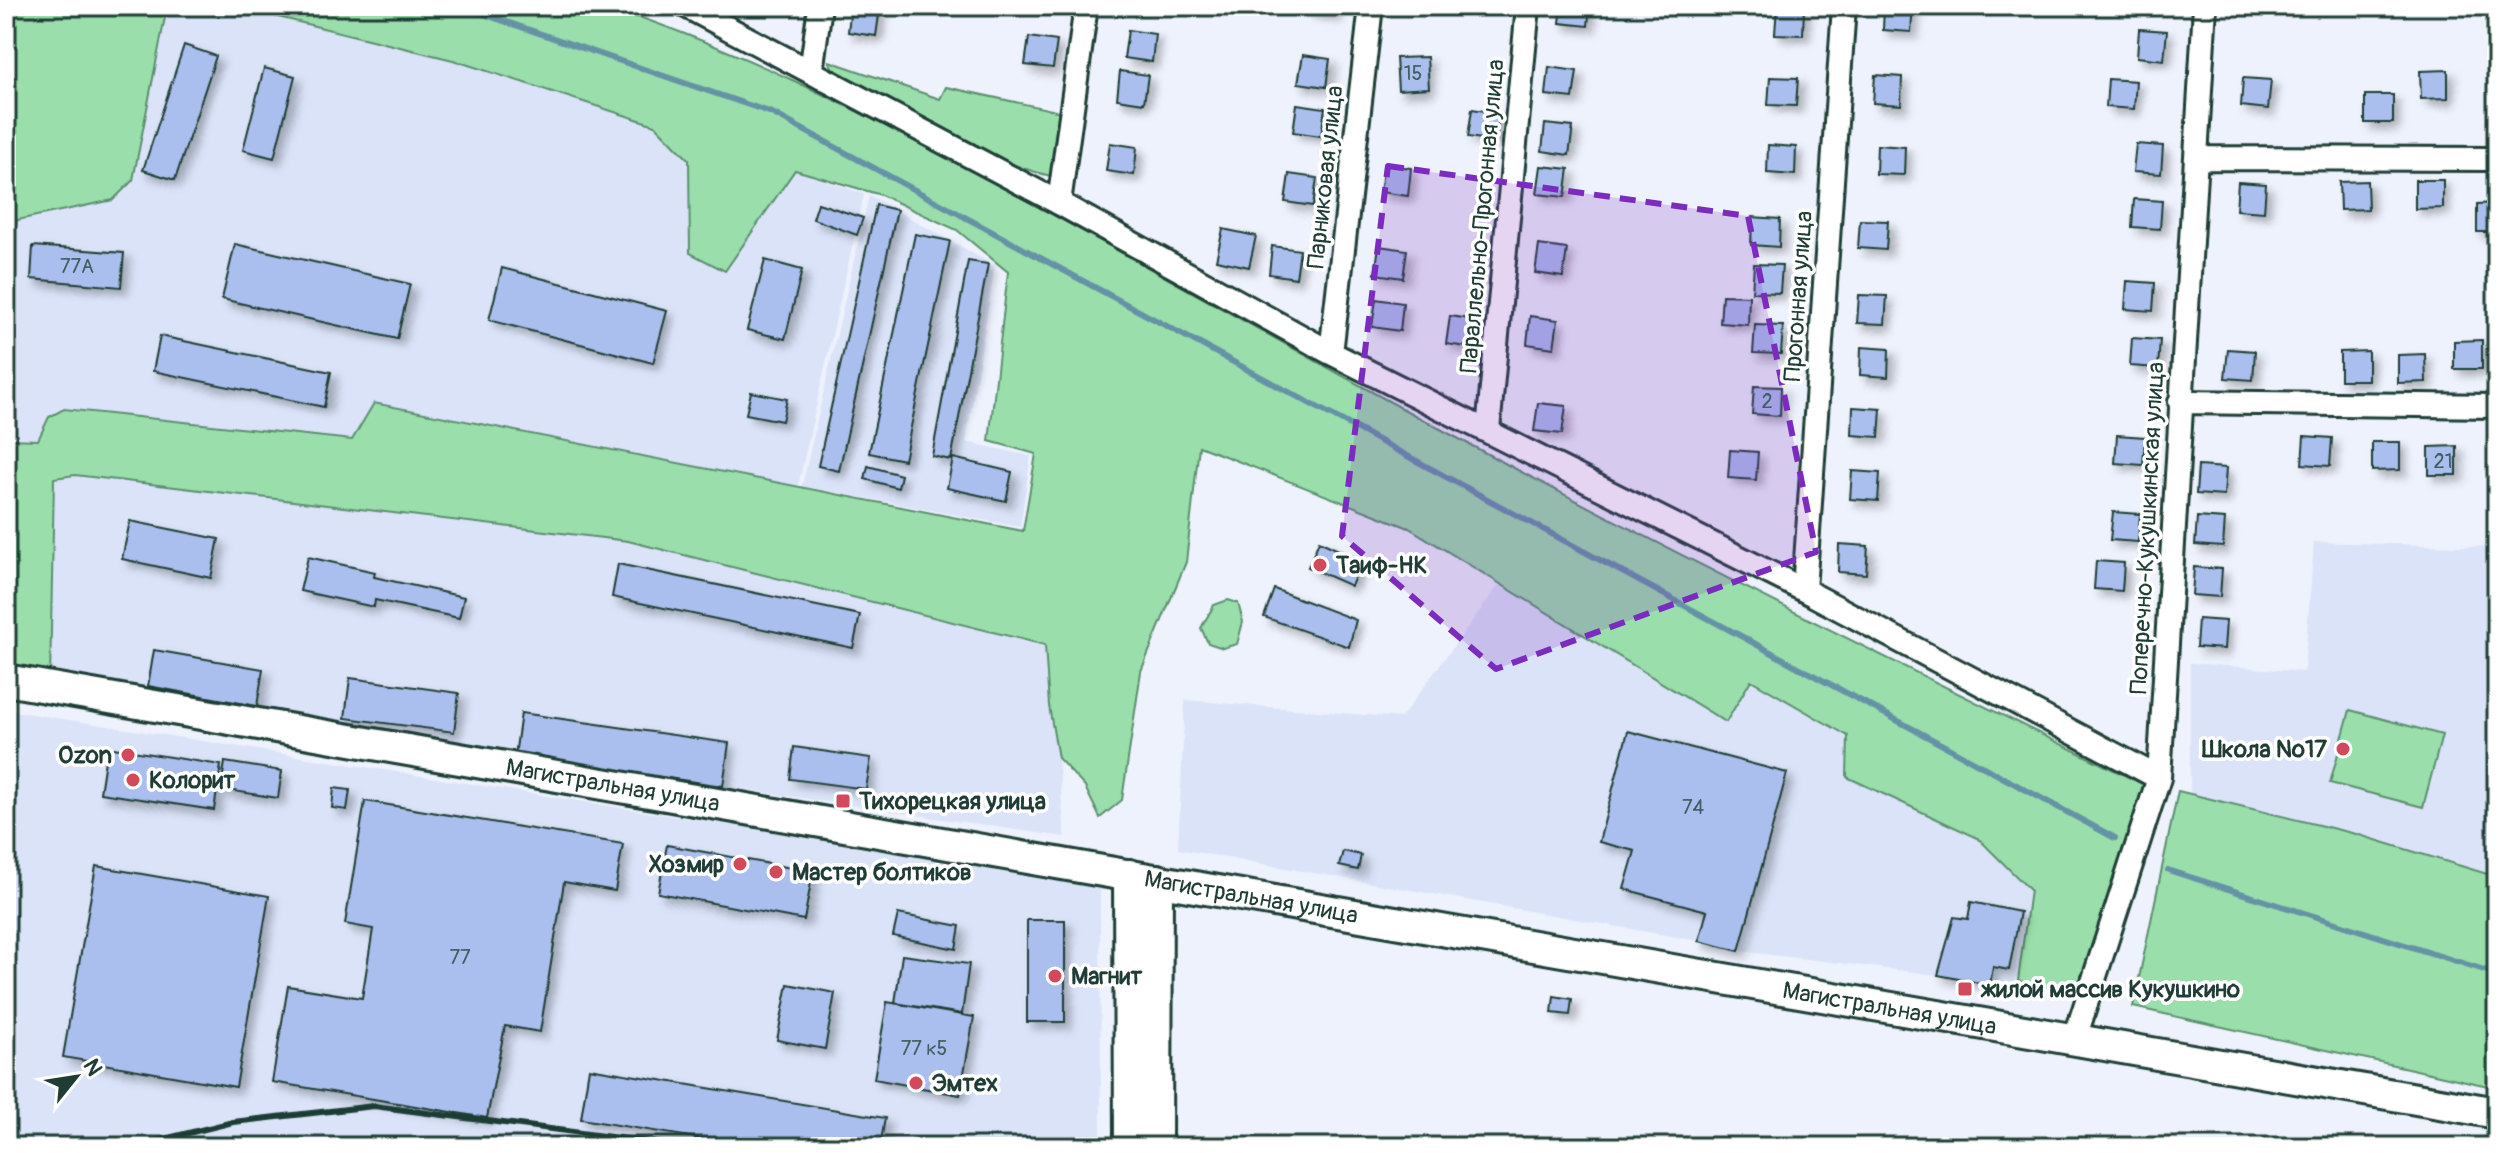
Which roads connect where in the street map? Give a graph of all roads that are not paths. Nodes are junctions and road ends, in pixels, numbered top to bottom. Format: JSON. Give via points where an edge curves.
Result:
{"nodes":[{"id":1,"x":686,"y":6,"type":"edge"},
{"id":2,"x":820,"y":6,"type":"edge"},
{"id":3,"x":1086,"y":6,"type":"edge"},
{"id":4,"x":1371,"y":6,"type":"edge"},
{"id":5,"x":1528,"y":6,"type":"edge"},
{"id":6,"x":1844,"y":6,"type":"edge"},
{"id":7,"x":2205,"y":6,"type":"edge"},
{"id":8,"x":811,"y":72,"type":"junction"},
{"id":9,"x":2197,"y":158,"type":"junction"},
{"id":10,"x":2497,"y":159,"type":"edge"},
{"id":11,"x":1059,"y":203,"type":"junction"},
{"id":12,"x":1331,"y":353,"type":"junction"},
{"id":13,"x":2180,"y":402,"type":"junction"},
{"id":14,"x":2497,"y":406,"type":"edge"},
{"id":15,"x":1488,"y":430,"type":"junction"},
{"id":16,"x":1804,"y":590,"type":"junction"},
{"id":17,"x":6,"y":680,"type":"edge"},
{"id":18,"x":2159,"y":778,"type":"junction"},
{"id":19,"x":1143,"y":877,"type":"junction"},
{"id":20,"x":2074,"y":1041,"type":"junction"},
{"id":21,"x":2497,"y":1113,"type":"edge"},
{"id":22,"x":1130,"y":1147,"type":"edge"},
{"id":23,"x":1156,"y":1147,"type":"edge"}],
"edges":[{"from":1,"to":8,"type":"street"},
{"from":2,"to":8,"type":"street"},
{"from":3,"to":11,"type":"street"},
{"from":4,"to":12,"type":"street","name":"Парниковая улица"},
{"from":5,"to":15,"type":"street","name":"Параллельно-Прогонная улица"},
{"from":6,"to":16,"type":"street","name":"Прогонная улица"},
{"from":7,"to":9,"type":"street","name":"Поперечно-Кукушкинская улица"},
{"from":8,"to":11,"type":"street"},
{"from":9,"to":10,"type":"street"},
{"from":9,"to":13,"type":"street","name":"Поперечно-Кукушкинская улица"},
{"from":11,"to":12,"type":"street"},
{"from":12,"to":15,"type":"street"},
{"from":13,"to":14,"type":"street"},
{"from":13,"to":18,"type":"street","name":"Поперечно-Кукушкинская улица"},
{"from":15,"to":16,"type":"street"},
{"from":16,"to":18,"type":"street"},
{"from":17,"to":19,"type":"main road","name":"Магистральная улица"},
{"from":18,"to":20,"type":"street","name":"Поперечно-Кукушкинская улица"},
{"from":19,"to":20,"type":"main road","name":"Магистральная улица"},
{"from":19,"to":22,"type":"main road"},
{"from":19,"to":23,"type":"main road"},
{"from":20,"to":21,"type":"main road","name":"Магистральная улица"}]}
